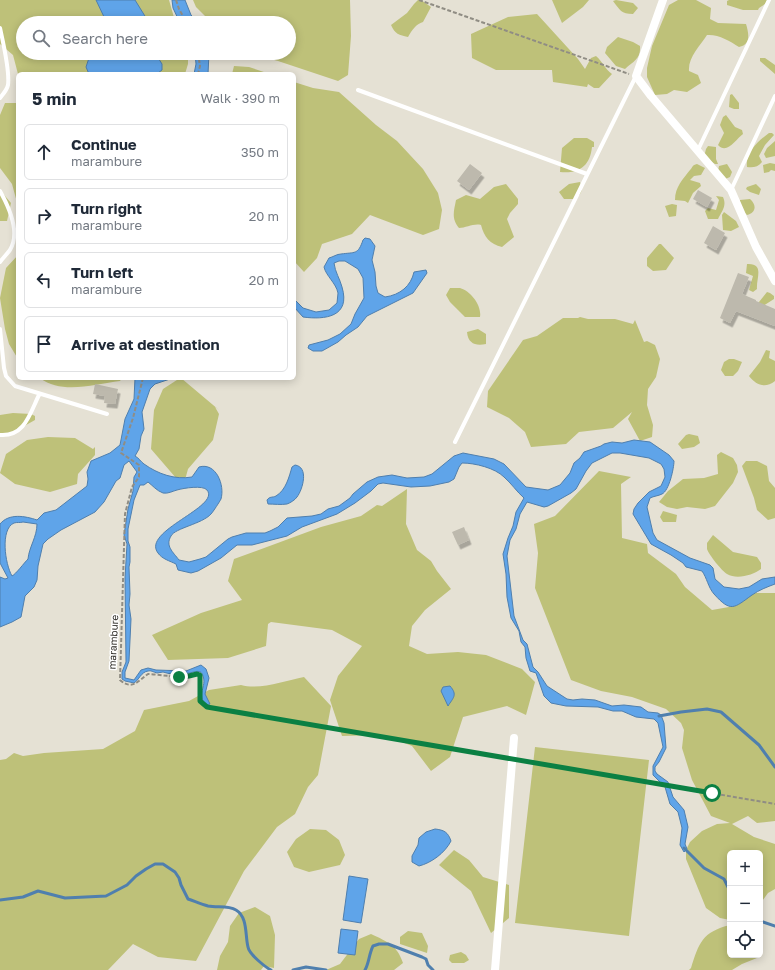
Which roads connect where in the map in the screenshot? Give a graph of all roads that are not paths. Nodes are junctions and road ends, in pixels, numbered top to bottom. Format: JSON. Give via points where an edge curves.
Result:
{"nodes":[{"id":1,"x":663,"y":0,"type":"edge"},
{"id":2,"x":769,"y":0,"type":"edge"},
{"id":3,"x":0,"y":28,"type":"edge"},
{"id":4,"x":0,"y":48,"type":"edge"},
{"id":5,"x":4,"y":53,"type":"junction"},
{"id":6,"x":636,"y":76,"type":"junction"},
{"id":7,"x":358,"y":90,"type":"dead end"},
{"id":8,"x":775,"y":96,"type":"edge"},
{"id":9,"x":0,"y":98,"type":"edge"},
{"id":10,"x":698,"y":150,"type":"junction"},
{"id":11,"x":587,"y":174,"type":"junction"},
{"id":12,"x":731,"y":190,"type":"junction"},
{"id":13,"x":0,"y":191,"type":"edge"},
{"id":14,"x":0,"y":262,"type":"edge"},
{"id":15,"x":775,"y":281,"type":"edge"},
{"id":16,"x":0,"y":328,"type":"edge"},
{"id":17,"x":39,"y":395,"type":"junction"},
{"id":18,"x":107,"y":414,"type":"dead end"},
{"id":19,"x":0,"y":435,"type":"edge"},
{"id":20,"x":455,"y":442,"type":"dead end"},
{"id":21,"x":514,"y":738,"type":"dead end"},
{"id":22,"x":495,"y":970,"type":"edge"}],
"edges":[{"from":1,"to":6,"type":"street"},
{"from":2,"to":10,"type":"lane"},
{"from":3,"to":5,"type":"lane"},
{"from":4,"to":5,"type":"lane"},
{"from":5,"to":9,"type":"lane","via":[[8,84]]},
{"from":6,"to":10,"type":"street"},
{"from":6,"to":11,"type":"lane"},
{"from":7,"to":11,"type":"lane"},
{"from":8,"to":12,"type":"lane"},
{"from":10,"to":12,"type":"street"},
{"from":11,"to":20,"type":"lane"},
{"from":12,"to":15,"type":"street","via":[[756,247]]},
{"from":13,"to":14,"type":"lane","via":[[12,215],[14,238],[10,249]]},
{"from":16,"to":17,"type":"lane","via":[[6,376],[15,386]]},
{"from":17,"to":18,"type":"lane"},
{"from":17,"to":19,"type":"lane","via":[[18,431]]},
{"from":21,"to":22,"type":"street"}]}
